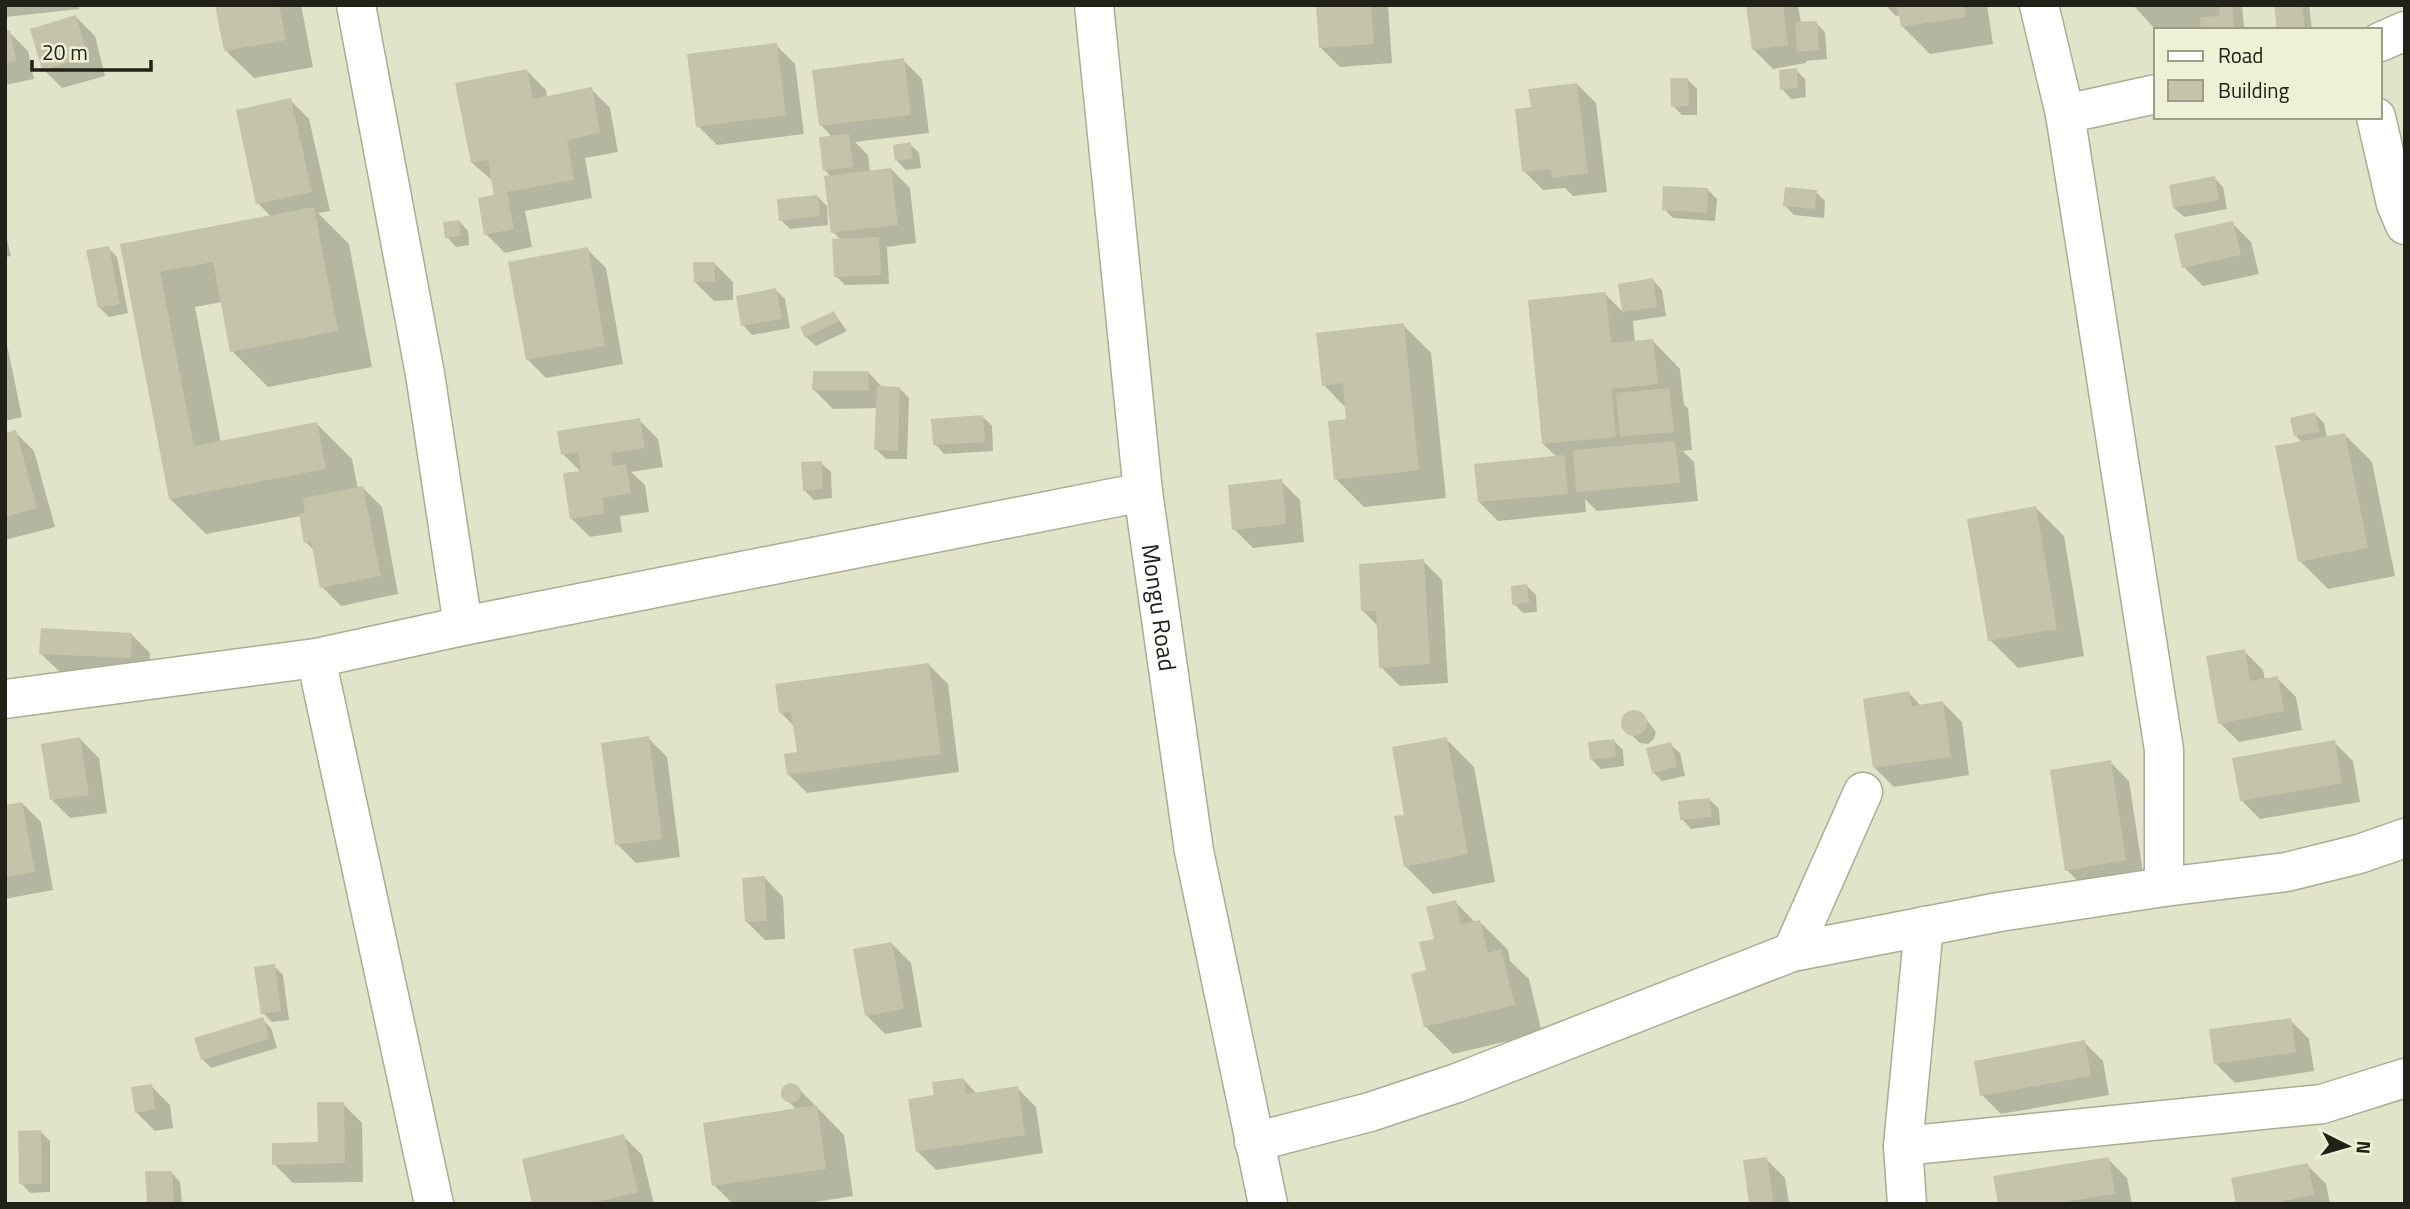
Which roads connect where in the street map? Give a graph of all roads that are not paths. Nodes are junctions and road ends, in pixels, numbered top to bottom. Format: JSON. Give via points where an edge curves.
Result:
{"nodes":[{"id":1,"x":356,"y":5,"type":"edge"},
{"id":2,"x":1094,"y":5,"type":"edge"},
{"id":3,"x":2039,"y":5,"type":"edge"},
{"id":4,"x":2405,"y":31,"type":"edge"},
{"id":5,"x":2382,"y":41,"type":"edge"},
{"id":6,"x":2154,"y":94,"type":"edge"},
{"id":7,"x":2065,"y":114,"type":"junction"},
{"id":8,"x":2376,"y":119,"type":"edge"},
{"id":9,"x":2405,"y":225,"type":"edge"},
{"id":10,"x":1143,"y":492,"type":"junction"},
{"id":11,"x":463,"y":626,"type":"junction"},
{"id":12,"x":316,"y":659,"type":"junction"},
{"id":13,"x":5,"y":699,"type":"edge"},
{"id":14,"x":1863,"y":792,"type":"dead end"},
{"id":15,"x":2405,"y":838,"type":"edge"},
{"id":16,"x":2164,"y":887,"type":"junction"},
{"id":17,"x":1924,"y":926,"type":"junction"},
{"id":18,"x":1792,"y":952,"type":"junction"},
{"id":19,"x":2405,"y":1078,"type":"edge"},
{"id":20,"x":1254,"y":1142,"type":"junction"},
{"id":21,"x":1903,"y":1146,"type":"junction"},
{"id":22,"x":434,"y":1204,"type":"edge"},
{"id":23,"x":1268,"y":1204,"type":"edge"},
{"id":24,"x":1907,"y":1204,"type":"edge"}],
"edges":[{"from":1,"to":11,"type":"street","via":[[425,374]]},
{"from":2,"to":10,"type":"street","name":"Mongu Road"},
{"from":3,"to":7,"type":"street"},
{"from":4,"to":5,"type":"street"},
{"from":6,"to":7,"type":"street"},
{"from":7,"to":16,"type":"street","via":[[2164,750]]},
{"from":8,"to":9,"type":"street"},
{"from":10,"to":11,"type":"street"},
{"from":10,"to":20,"type":"street","name":"Mongu Road","via":[[1194,851]]},
{"from":11,"to":12,"type":"street"},
{"from":12,"to":13,"type":"street"},
{"from":12,"to":22,"type":"street"},
{"from":14,"to":18,"type":"street"},
{"from":15,"to":16,"type":"street","via":[[2286,872]]},
{"from":16,"to":17,"type":"street"},
{"from":17,"to":18,"type":"street"},
{"from":17,"to":21,"type":"street"},
{"from":18,"to":20,"type":"street","via":[[1457,1083],[1370,1112]]},
{"from":19,"to":21,"type":"street","via":[[2322,1104]]},
{"from":20,"to":23,"type":"street","name":"Mongu Road"},
{"from":21,"to":24,"type":"street"}]}
